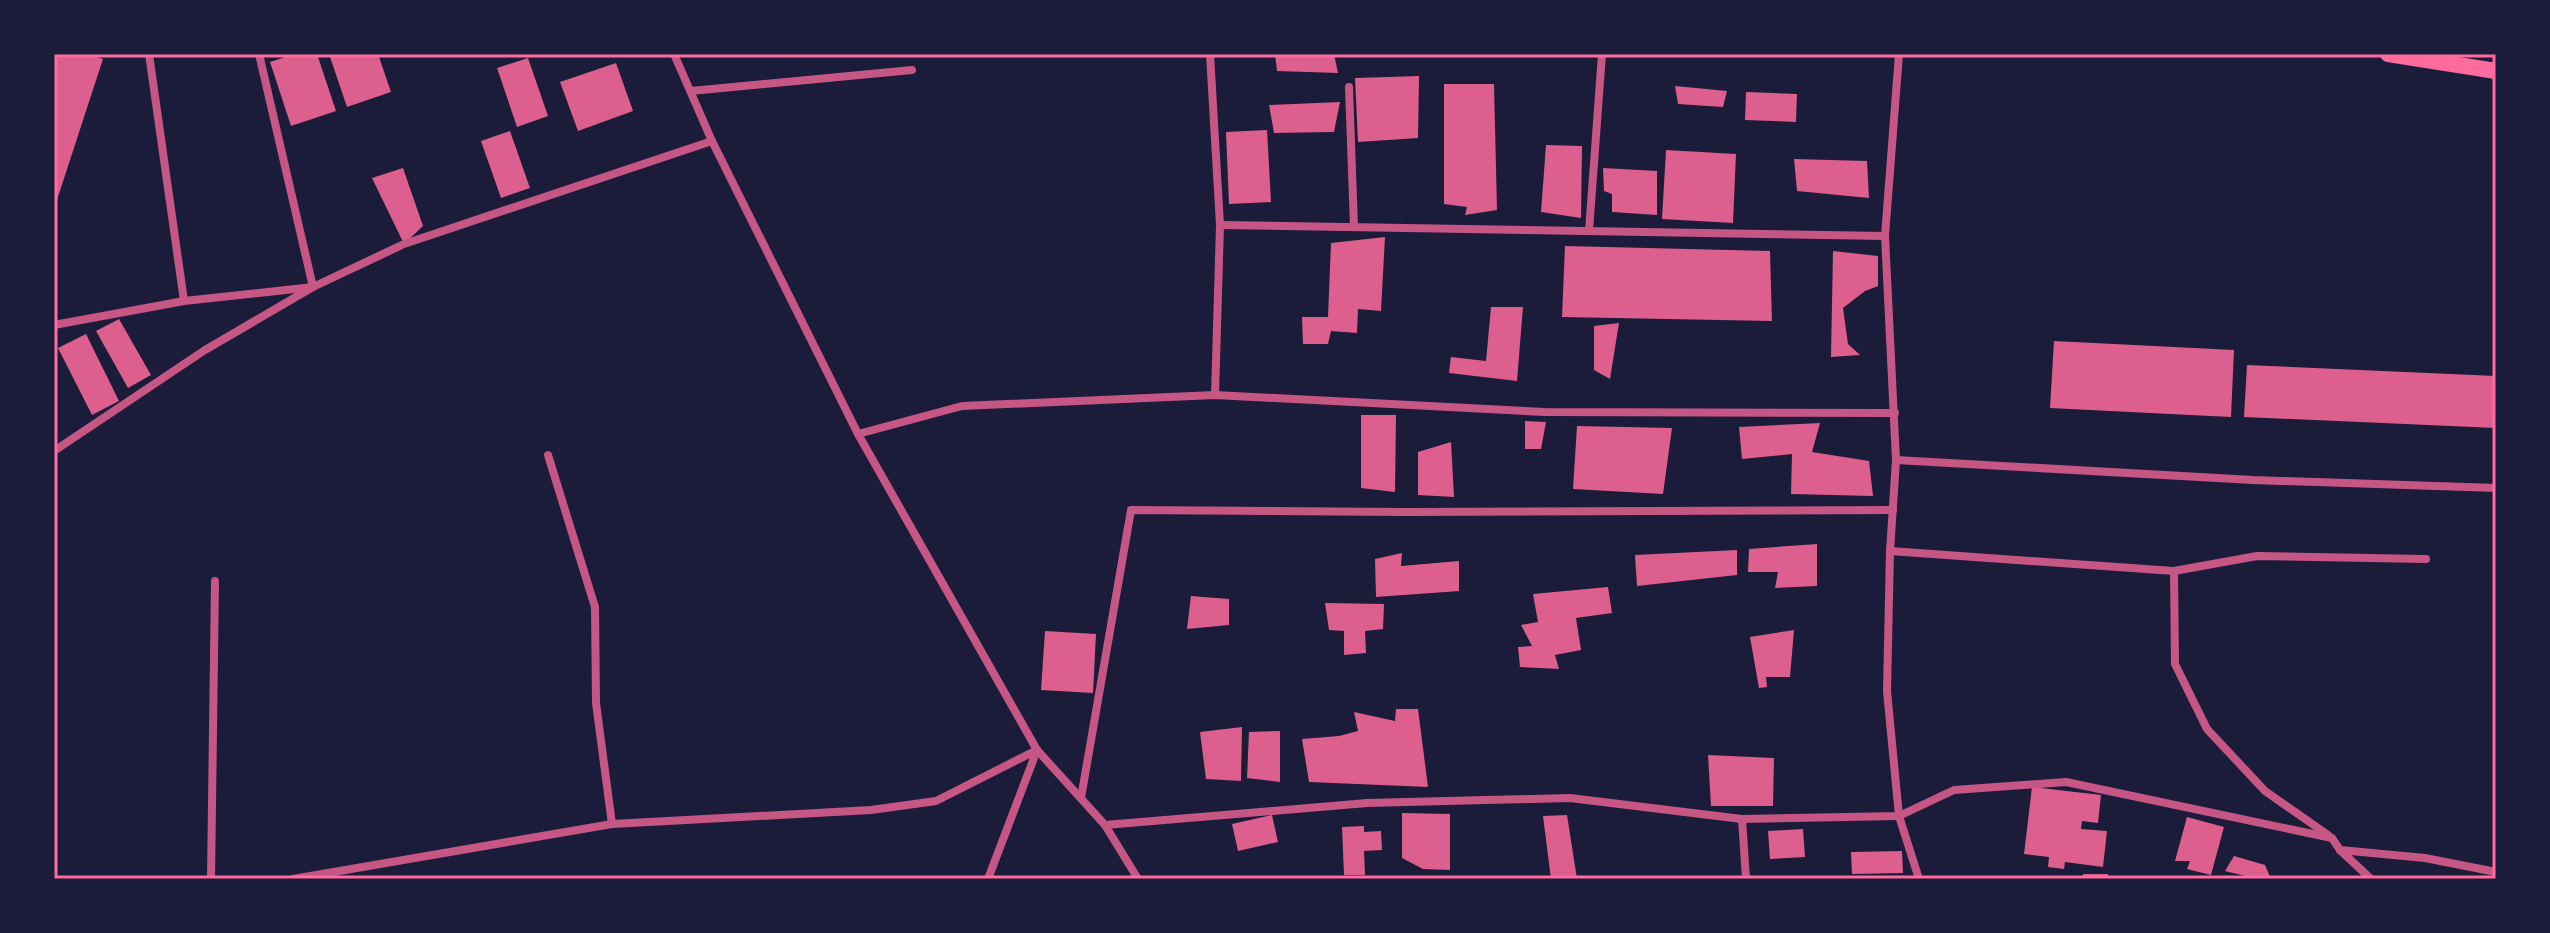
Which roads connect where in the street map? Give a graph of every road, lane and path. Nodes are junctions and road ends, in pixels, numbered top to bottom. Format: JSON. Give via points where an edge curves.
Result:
{"nodes":[{"id":1,"x":149,"y":54,"type":"edge"},
{"id":2,"x":259,"y":54,"type":"edge"},
{"id":3,"x":674,"y":54,"type":"edge"},
{"id":4,"x":1210,"y":54,"type":"edge"},
{"id":5,"x":1602,"y":54,"type":"edge"},
{"id":6,"x":1899,"y":54,"type":"edge"},
{"id":7,"x":2388,"y":54,"type":"edge"},
{"id":8,"x":912,"y":70,"type":"dead end"},
{"id":9,"x":2496,"y":71,"type":"edge"},
{"id":10,"x":1349,"y":87,"type":"dead end"},
{"id":11,"x":691,"y":91,"type":"junction"},
{"id":12,"x":712,"y":141,"type":"junction"},
{"id":13,"x":1220,"y":225,"type":"junction"},
{"id":14,"x":1354,"y":227,"type":"junction"},
{"id":15,"x":1589,"y":231,"type":"junction"},
{"id":16,"x":1885,"y":236,"type":"junction"},
{"id":17,"x":313,"y":287,"type":"junction"},
{"id":18,"x":184,"y":301,"type":"junction"},
{"id":19,"x":54,"y":325,"type":"edge"},
{"id":20,"x":1215,"y":395,"type":"junction"},
{"id":21,"x":1895,"y":413,"type":"junction"},
{"id":22,"x":858,"y":434,"type":"junction"},
{"id":23,"x":54,"y":451,"type":"edge"},
{"id":24,"x":548,"y":455,"type":"dead end"},
{"id":25,"x":1896,"y":460,"type":"junction"},
{"id":26,"x":2496,"y":488,"type":"edge"},
{"id":27,"x":1893,"y":510,"type":"junction"},
{"id":28,"x":1890,"y":551,"type":"junction"},
{"id":29,"x":2426,"y":559,"type":"dead end"},
{"id":30,"x":2174,"y":571,"type":"junction"},
{"id":31,"x":215,"y":581,"type":"dead end"},
{"id":32,"x":1037,"y":750,"type":"junction"},
{"id":33,"x":1081,"y":798,"type":"junction"},
{"id":34,"x":1899,"y":816,"type":"junction"},
{"id":35,"x":1742,"y":819,"type":"junction"},
{"id":36,"x":612,"y":824,"type":"junction"},
{"id":37,"x":1105,"y":825,"type":"junction"},
{"id":38,"x":2332,"y":838,"type":"junction"},
{"id":39,"x":2340,"y":850,"type":"junction"},
{"id":40,"x":2496,"y":872,"type":"edge"},
{"id":41,"x":211,"y":879,"type":"edge"},
{"id":42,"x":293,"y":879,"type":"edge"},
{"id":43,"x":988,"y":879,"type":"edge"},
{"id":44,"x":1138,"y":879,"type":"edge"},
{"id":45,"x":1746,"y":879,"type":"edge"},
{"id":46,"x":1919,"y":879,"type":"edge"},
{"id":47,"x":2371,"y":879,"type":"edge"}],
"edges":[{"from":1,"to":18,"type":"street"},
{"from":2,"to":17,"type":"street"},
{"from":3,"to":11,"type":"street"},
{"from":4,"to":13,"type":"street"},
{"from":5,"to":15,"type":"street"},
{"from":6,"to":16,"type":"street"},
{"from":7,"to":9,"type":"main road"},
{"from":8,"to":11,"type":"street"},
{"from":10,"to":14,"type":"street"},
{"from":11,"to":12,"type":"street"},
{"from":12,"to":17,"type":"street","via":[[404,244]]},
{"from":12,"to":22,"type":"street"},
{"from":13,"to":14,"type":"street"},
{"from":13,"to":20,"type":"street"},
{"from":14,"to":15,"type":"street"},
{"from":15,"to":16,"type":"street"},
{"from":16,"to":21,"type":"street"},
{"from":17,"to":18,"type":"street"},
{"from":17,"to":23,"type":"street","via":[[205,350]]},
{"from":18,"to":19,"type":"street"},
{"from":20,"to":21,"type":"street","via":[[1545,412]]},
{"from":20,"to":22,"type":"street","via":[[962,406]]},
{"from":21,"to":25,"type":"street"},
{"from":22,"to":32,"type":"street"},
{"from":24,"to":36,"type":"street","via":[[595,607],[596,703]]},
{"from":25,"to":26,"type":"street"},
{"from":25,"to":27,"type":"street"},
{"from":27,"to":28,"type":"street"},
{"from":27,"to":33,"type":"street","via":[[1131,510]]},
{"from":28,"to":30,"type":"street"},
{"from":28,"to":34,"type":"street","via":[[1887,691]]},
{"from":29,"to":30,"type":"street","via":[[2257,556]]},
{"from":30,"to":38,"type":"street","via":[[2175,664],[2207,729],[2265,791]]},
{"from":31,"to":41,"type":"street"},
{"from":32,"to":33,"type":"street"},
{"from":32,"to":36,"type":"street","via":[[936,801],[871,810]]},
{"from":32,"to":43,"type":"street"},
{"from":33,"to":37,"type":"street"},
{"from":34,"to":35,"type":"street"},
{"from":34,"to":38,"type":"street","via":[[1954,790],[2066,782]]},
{"from":34,"to":46,"type":"street"},
{"from":35,"to":37,"type":"street","via":[[1570,798],[1367,803]]},
{"from":35,"to":45,"type":"street"},
{"from":36,"to":42,"type":"street"},
{"from":37,"to":44,"type":"street"},
{"from":38,"to":39,"type":"street"},
{"from":39,"to":40,"type":"street"},
{"from":39,"to":47,"type":"street"}]}
